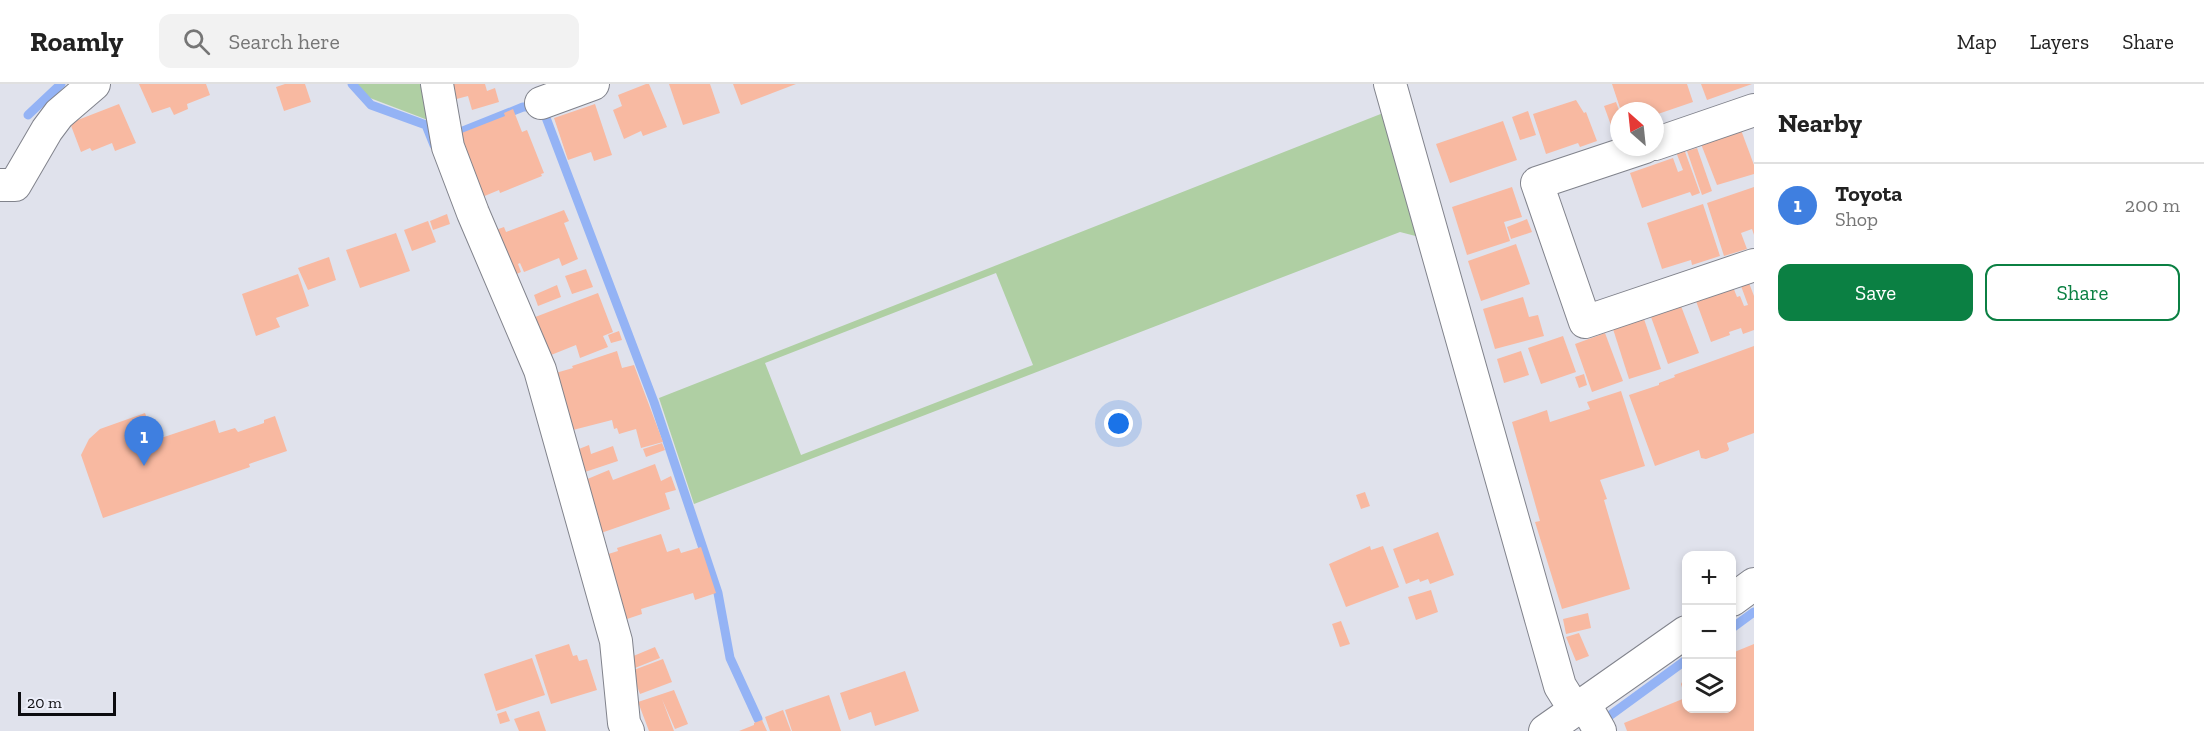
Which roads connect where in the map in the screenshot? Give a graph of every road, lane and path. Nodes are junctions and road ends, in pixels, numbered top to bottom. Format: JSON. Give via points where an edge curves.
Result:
{"nodes":[{"id":1,"x":94,"y":84,"type":"edge"},
{"id":2,"x":437,"y":84,"type":"edge"},
{"id":3,"x":593,"y":84,"type":"edge"},
{"id":4,"x":1390,"y":84,"type":"edge"},
{"id":5,"x":541,"y":103,"type":"dead end"},
{"id":6,"x":1754,"y":110,"type":"edge"},
{"id":7,"x":1664,"y":141,"type":"edge"},
{"id":8,"x":1618,"y":156,"type":"edge"},
{"id":9,"x":0,"y":185,"type":"edge"},
{"id":10,"x":1754,"y":265,"type":"edge"},
{"id":11,"x":1754,"y":584,"type":"edge"},
{"id":12,"x":1736,"y":597,"type":"edge"},
{"id":13,"x":1682,"y":636,"type":"edge"},
{"id":14,"x":1589,"y":717,"type":"edge"},
{"id":15,"x":628,"y":731,"type":"edge"},
{"id":16,"x":1545,"y":731,"type":"edge"}],
"edges":[{"from":1,"to":9,"type":"street","via":[[59,114],[15,185]]},
{"from":2,"to":15,"type":"street","via":[[448,147],[540,370],[616,641]]},
{"from":3,"to":5,"type":"street"},
{"from":4,"to":14,"type":"street","via":[[1560,686]]},
{"from":6,"to":7,"type":"street"},
{"from":8,"to":10,"type":"street","via":[[1537,183],[1585,322]]},
{"from":11,"to":12,"type":"street"},
{"from":13,"to":14,"type":"street"},
{"from":14,"to":16,"type":"street"}]}
